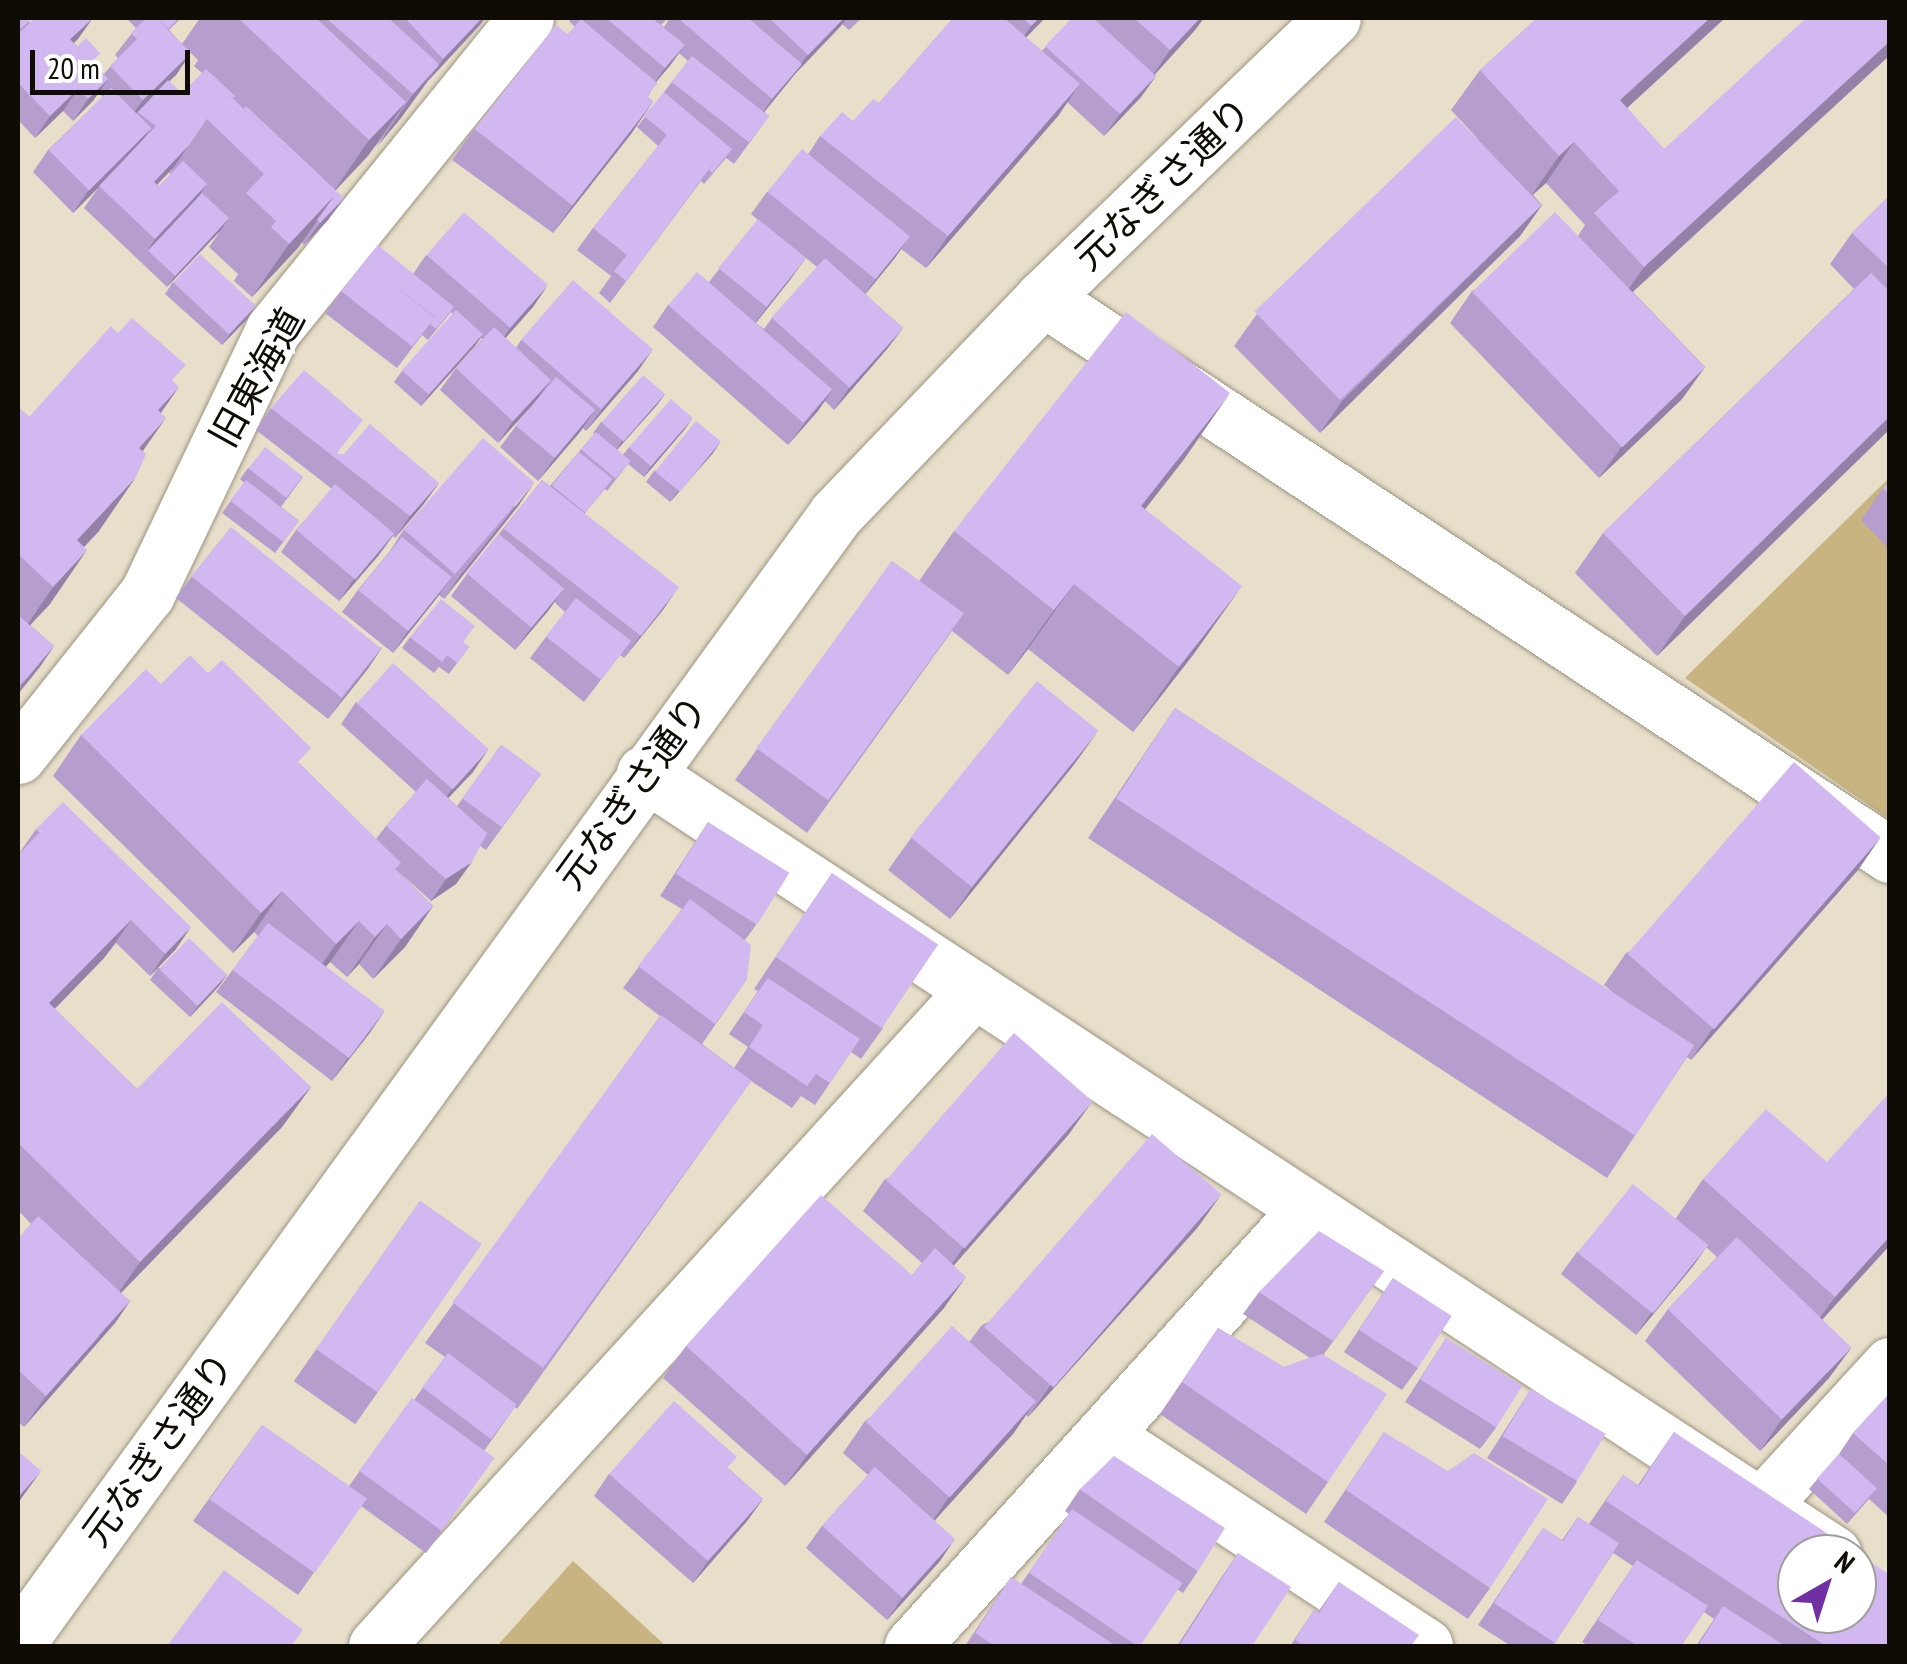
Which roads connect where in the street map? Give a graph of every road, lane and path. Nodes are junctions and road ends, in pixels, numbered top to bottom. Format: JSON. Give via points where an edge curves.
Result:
{"nodes":[{"id":1,"x":1332,"y":18,"type":"edge"},
{"id":2,"x":514,"y":22,"type":"edge"},
{"id":3,"x":1043,"y":298,"type":"junction"},
{"id":4,"x":18,"y":756,"type":"edge"},
{"id":5,"x":644,"y":774,"type":"junction"},
{"id":6,"x":1890,"y":855,"type":"edge"},
{"id":7,"x":974,"y":990,"type":"junction"},
{"id":8,"x":1307,"y":1209,"type":"junction"},
{"id":9,"x":1890,"y":1364,"type":"edge"},
{"id":10,"x":1103,"y":1435,"type":"junction"},
{"id":11,"x":1760,"y":1506,"type":"junction"},
{"id":12,"x":1803,"y":1534,"type":"edge"},
{"id":13,"x":18,"y":1642,"type":"edge"},
{"id":14,"x":376,"y":1646,"type":"edge"},
{"id":15,"x":912,"y":1646,"type":"edge"},
{"id":16,"x":1425,"y":1646,"type":"edge"}],
"edges":[{"from":1,"to":3,"type":"street","name":"元なぎさ通り"},
{"from":2,"to":4,"type":"street","name":"旧東海道","via":[[274,330],[147,594]]},
{"from":3,"to":5,"type":"street","name":"元なぎさ通り","via":[[836,514]]},
{"from":3,"to":6,"type":"street"},
{"from":5,"to":7,"type":"street"},
{"from":5,"to":13,"type":"street","name":"元なぎさ通り"},
{"from":7,"to":8,"type":"street"},
{"from":7,"to":14,"type":"street"},
{"from":8,"to":10,"type":"street"},
{"from":8,"to":11,"type":"street"},
{"from":9,"to":11,"type":"street"},
{"from":10,"to":15,"type":"street"},
{"from":10,"to":16,"type":"street"},
{"from":11,"to":12,"type":"street"}]}
